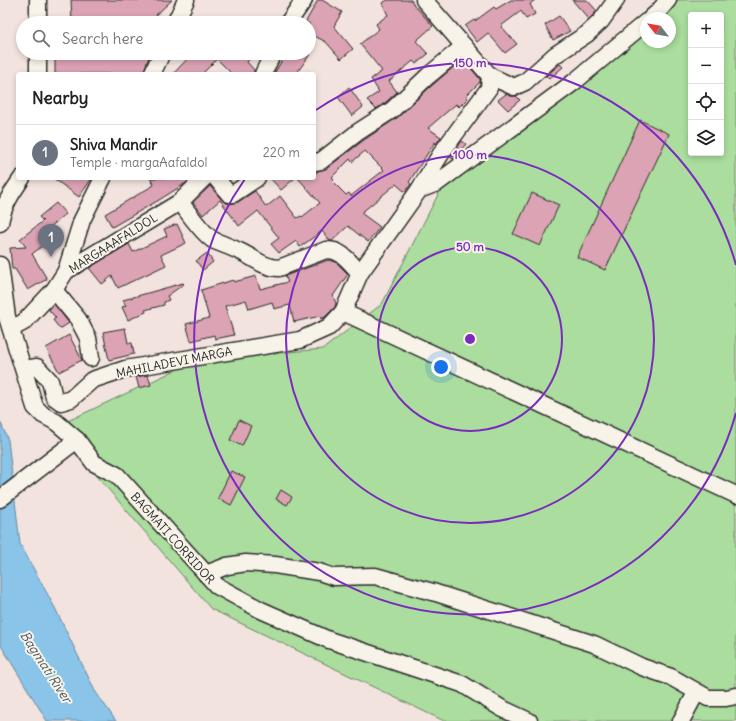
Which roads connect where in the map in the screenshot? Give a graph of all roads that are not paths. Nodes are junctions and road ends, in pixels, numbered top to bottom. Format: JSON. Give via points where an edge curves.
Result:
{"nodes":[{"id":1,"x":38,"y":0,"type":"edge"},
{"id":2,"x":186,"y":0,"type":"edge"},
{"id":3,"x":304,"y":0,"type":"edge"},
{"id":4,"x":424,"y":0,"type":"edge"},
{"id":5,"x":616,"y":0,"type":"edge"},
{"id":6,"x":668,"y":0,"type":"edge"},
{"id":7,"x":658,"y":12,"type":"edge"},
{"id":8,"x":38,"y":16,"type":"edge"},
{"id":9,"x":178,"y":16,"type":"edge"},
{"id":10,"x":293,"y":16,"type":"edge"},
{"id":11,"x":640,"y":27,"type":"edge"},
{"id":12,"x":464,"y":46,"type":"junction"},
{"id":13,"x":38,"y":60,"type":"edge"},
{"id":14,"x":159,"y":60,"type":"edge"},
{"id":15,"x":270,"y":60,"type":"edge"},
{"id":16,"x":38,"y":72,"type":"edge"},
{"id":17,"x":153,"y":72,"type":"edge"},
{"id":18,"x":264,"y":72,"type":"edge"},
{"id":19,"x":490,"y":76,"type":"junction"},
{"id":20,"x":316,"y":162,"type":"edge"},
{"id":21,"x":21,"y":180,"type":"edge"},
{"id":22,"x":102,"y":180,"type":"edge"},
{"id":23,"x":202,"y":180,"type":"edge"},
{"id":24,"x":218,"y":180,"type":"edge"},
{"id":25,"x":254,"y":180,"type":"edge"},
{"id":26,"x":419,"y":190,"type":"junction"},
{"id":27,"x":180,"y":202,"type":"junction"},
{"id":28,"x":0,"y":223,"type":"edge"},
{"id":29,"x":0,"y":265,"type":"edge"},
{"id":30,"x":66,"y":272,"type":"junction"},
{"id":31,"x":360,"y":273,"type":"junction"},
{"id":32,"x":54,"y":290,"type":"junction"},
{"id":33,"x":343,"y":312,"type":"junction"},
{"id":34,"x":9,"y":323,"type":"junction"},
{"id":35,"x":91,"y":358,"type":"dead end"},
{"id":36,"x":24,"y":369,"type":"junction"},
{"id":37,"x":77,"y":440,"type":"junction"},
{"id":38,"x":736,"y":495,"type":"edge"},
{"id":39,"x":0,"y":498,"type":"edge"},
{"id":40,"x":206,"y":574,"type":"junction"},
{"id":41,"x":696,"y":692,"type":"junction"},
{"id":42,"x":736,"y":696,"type":"edge"},
{"id":43,"x":529,"y":721,"type":"edge"},
{"id":44,"x":681,"y":721,"type":"edge"}],
"edges":[{"from":1,"to":8,"type":"street"},
{"from":2,"to":9,"type":"street"},
{"from":3,"to":10,"type":"street"},
{"from":4,"to":12,"type":"street"},
{"from":5,"to":19,"type":"street","via":[[601,21],[555,55],[525,82],[514,87]]},
{"from":6,"to":7,"type":"street"},
{"from":11,"to":26,"type":"street","via":[[574,82],[455,170],[437,183]]},
{"from":12,"to":19,"type":"street"},
{"from":12,"to":20,"type":"street","via":[[392,110]]},
{"from":13,"to":16,"type":"street"},
{"from":14,"to":17,"type":"street"},
{"from":15,"to":18,"type":"street"},
{"from":19,"to":26,"type":"street","via":[[489,88],[442,152]]},
{"from":21,"to":28,"type":"street","via":[[12,192]]},
{"from":22,"to":30,"type":"street","via":[[82,220]]},
{"from":23,"to":27,"type":"street","name":"MARGAAAFALDOL"},
{"from":24,"to":25,"type":"street","via":[[229,194]]},
{"from":26,"to":31,"type":"street"},
{"from":27,"to":30,"type":"street","name":"MARGAAAFALDOL"},
{"from":27,"to":31,"type":"street","via":[[213,239],[264,265],[279,268],[334,249]]},
{"from":29,"to":34,"type":"street","name":"BAGMATI CORRIDOR"},
{"from":30,"to":32,"type":"street","name":"MARGAAAFALDOL"},
{"from":31,"to":33,"type":"street"},
{"from":32,"to":34,"type":"street","name":"MARGAAAFALDOL","via":[[24,322]]},
{"from":32,"to":35,"type":"street","via":[[78,319],[88,338]]},
{"from":33,"to":36,"type":"street","name":"MAHILADEVI MARGA","via":[[329,327],[300,340],[125,369],[92,380],[71,399],[61,402],[54,397],[50,381],[37,367]]},
{"from":33,"to":38,"type":"street"},
{"from":34,"to":36,"type":"street","name":"BAGMATI CORRIDOR"},
{"from":36,"to":37,"type":"street","name":"BAGMATI CORRIDOR","via":[[35,407]]},
{"from":37,"to":39,"type":"street"},
{"from":37,"to":40,"type":"street","name":"BAGMATI CORRIDOR","via":[[94,463],[117,475]]},
{"from":40,"to":41,"type":"street","via":[[246,562],[319,572],[334,577],[375,576],[594,644],[642,667],[671,677]]},
{"from":40,"to":43,"type":"street","name":"BAGMATI CORRIDOR","via":[[217,586],[261,610],[329,640],[462,684],[501,708]]},
{"from":41,"to":42,"type":"street","via":[[708,698]]},
{"from":41,"to":44,"type":"street"}]}
